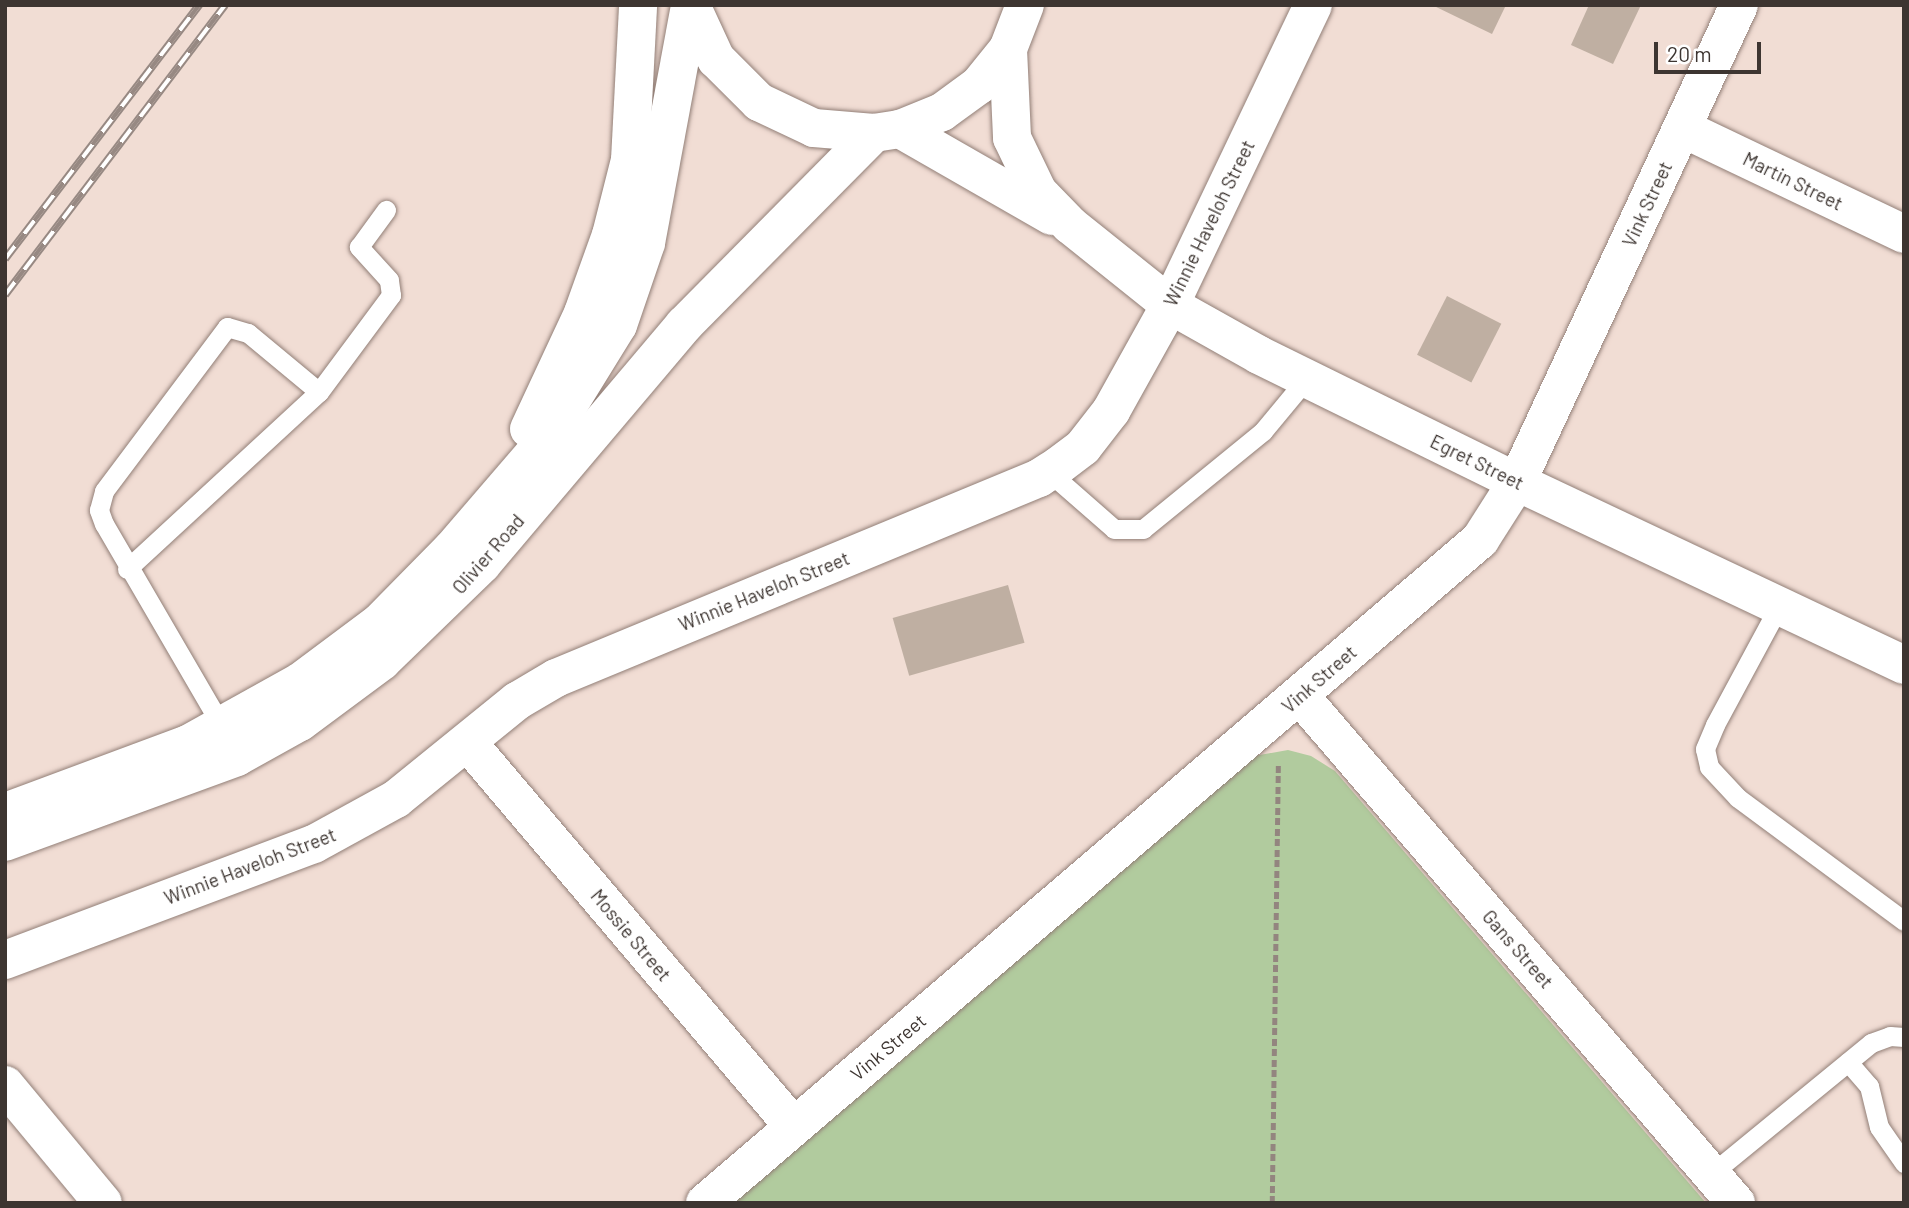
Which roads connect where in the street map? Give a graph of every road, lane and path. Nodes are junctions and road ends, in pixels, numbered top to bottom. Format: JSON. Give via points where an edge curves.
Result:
{"nodes":[{"id":1,"x":638,"y":5,"type":"edge"},
{"id":2,"x":690,"y":5,"type":"edge"},
{"id":3,"x":1025,"y":5,"type":"edge"},
{"id":4,"x":1312,"y":5,"type":"edge"},
{"id":5,"x":1739,"y":5,"type":"edge"},
{"id":6,"x":1008,"y":49,"type":"junction"},
{"id":7,"x":1682,"y":128,"type":"junction"},
{"id":8,"x":887,"y":131,"type":"junction"},
{"id":9,"x":386,"y":210,"type":"dead end"},
{"id":10,"x":1070,"y":225,"type":"junction"},
{"id":11,"x":1904,"y":234,"type":"edge"},
{"id":12,"x":1170,"y":305,"type":"junction"},
{"id":13,"x":1307,"y":378,"type":"junction"},
{"id":14,"x":319,"y":392,"type":"junction"},
{"id":15,"x":1049,"y":472,"type":"junction"},
{"id":16,"x":1517,"y":482,"type":"junction"},
{"id":17,"x":452,"y":549,"type":"junction"},
{"id":18,"x":127,"y":569,"type":"junction"},
{"id":19,"x":1779,"y":606,"type":"junction"},
{"id":20,"x":1904,"y":665,"type":"edge"},
{"id":21,"x":1289,"y":705,"type":"junction"},
{"id":22,"x":230,"y":743,"type":"junction"},
{"id":23,"x":469,"y":744,"type":"junction"},
{"id":24,"x":5,"y":812,"type":"edge"},
{"id":25,"x":5,"y":842,"type":"edge"},
{"id":26,"x":1904,"y":921,"type":"edge"},
{"id":27,"x":5,"y":960,"type":"edge"},
{"id":28,"x":1904,"y":1037,"type":"edge"},
{"id":29,"x":1848,"y":1062,"type":"junction"},
{"id":30,"x":5,"y":1085,"type":"edge"},
{"id":31,"x":794,"y":1127,"type":"junction"},
{"id":32,"x":1904,"y":1163,"type":"edge"},
{"id":33,"x":1711,"y":1174,"type":"junction"},
{"id":34,"x":103,"y":1203,"type":"edge"},
{"id":35,"x":705,"y":1203,"type":"edge"},
{"id":36,"x":1272,"y":1203,"type":"edge"},
{"id":37,"x":1736,"y":1203,"type":"edge"}],
"edges":[{"from":1,"to":17,"type":"street","via":[[630,160],[611,235],[583,313],[533,423]]},
{"from":2,"to":8,"type":"street","via":[[716,60],[759,102],[814,128]]},
{"from":2,"to":17,"type":"street","name":"Olivier Road","via":[[646,243],[618,325],[550,435]]},
{"from":3,"to":6,"type":"street"},
{"from":4,"to":12,"type":"street","name":"Winnie Haveloh Street"},
{"from":5,"to":7,"type":"street","name":"Vink Street"},
{"from":6,"to":8,"type":"street","via":[[979,85],[942,112]]},
{"from":6,"to":10,"type":"street","via":[[1012,138],[1038,192]]},
{"from":7,"to":11,"type":"street","name":"Martin Street"},
{"from":7,"to":16,"type":"street","name":"Vink Street"},
{"from":8,"to":10,"type":"street"},
{"from":8,"to":22,"type":"street","name":"Olivier Road","via":[[684,325],[440,608],[382,661],[300,722]]},
{"from":9,"to":14,"type":"lane","via":[[359,247],[389,281],[391,295]]},
{"from":10,"to":12,"type":"street","name":"Egret Street"},
{"from":12,"to":13,"type":"street","name":"Egret Street"},
{"from":12,"to":15,"type":"street","name":"Winnie Haveloh Street","via":[[1111,411],[1083,447]]},
{"from":13,"to":15,"type":"lane","via":[[1264,431],[1143,529],[1114,529]]},
{"from":13,"to":16,"type":"street","name":"Egret Street"},
{"from":14,"to":18,"type":"lane"},
{"from":14,"to":18,"type":"lane","via":[[248,334],[227,327],[104,491],[99,510]]},
{"from":15,"to":23,"type":"street","name":"Winnie Haveloh Street","via":[[556,678],[517,701]]},
{"from":16,"to":19,"type":"street","name":"Egret Street"},
{"from":16,"to":21,"type":"street","name":"Vink Street","via":[[1480,540]]},
{"from":17,"to":22,"type":"street","name":"Olivier Road","via":[[379,623],[300,682]]},
{"from":18,"to":22,"type":"lane","via":[[186,657]]},
{"from":19,"to":20,"type":"street","name":"Egret Street"},
{"from":19,"to":26,"type":"lane","via":[[1715,725],[1705,749],[1709,767],[1738,798]]},
{"from":21,"to":31,"type":"street","name":"Vink Street"},
{"from":21,"to":33,"type":"street","name":"Gans Street"},
{"from":21,"to":36,"type":"path"},
{"from":22,"to":24,"type":"street","name":"Olivier Road"},
{"from":22,"to":25,"type":"street","name":"Olivier Road"},
{"from":23,"to":27,"type":"street","name":"Winnie Haveloh Street","via":[[396,799],[323,839]]},
{"from":23,"to":31,"type":"street","name":"Mossie Street"},
{"from":28,"to":29,"type":"lane","via":[[1890,1035],[1871,1043]]},
{"from":29,"to":32,"type":"lane","via":[[1869,1086],[1879,1127]]},
{"from":29,"to":33,"type":"lane"},
{"from":30,"to":34,"type":"street"},
{"from":31,"to":35,"type":"street","name":"Vink Street"},
{"from":33,"to":37,"type":"street","name":"Gans Street"}]}
